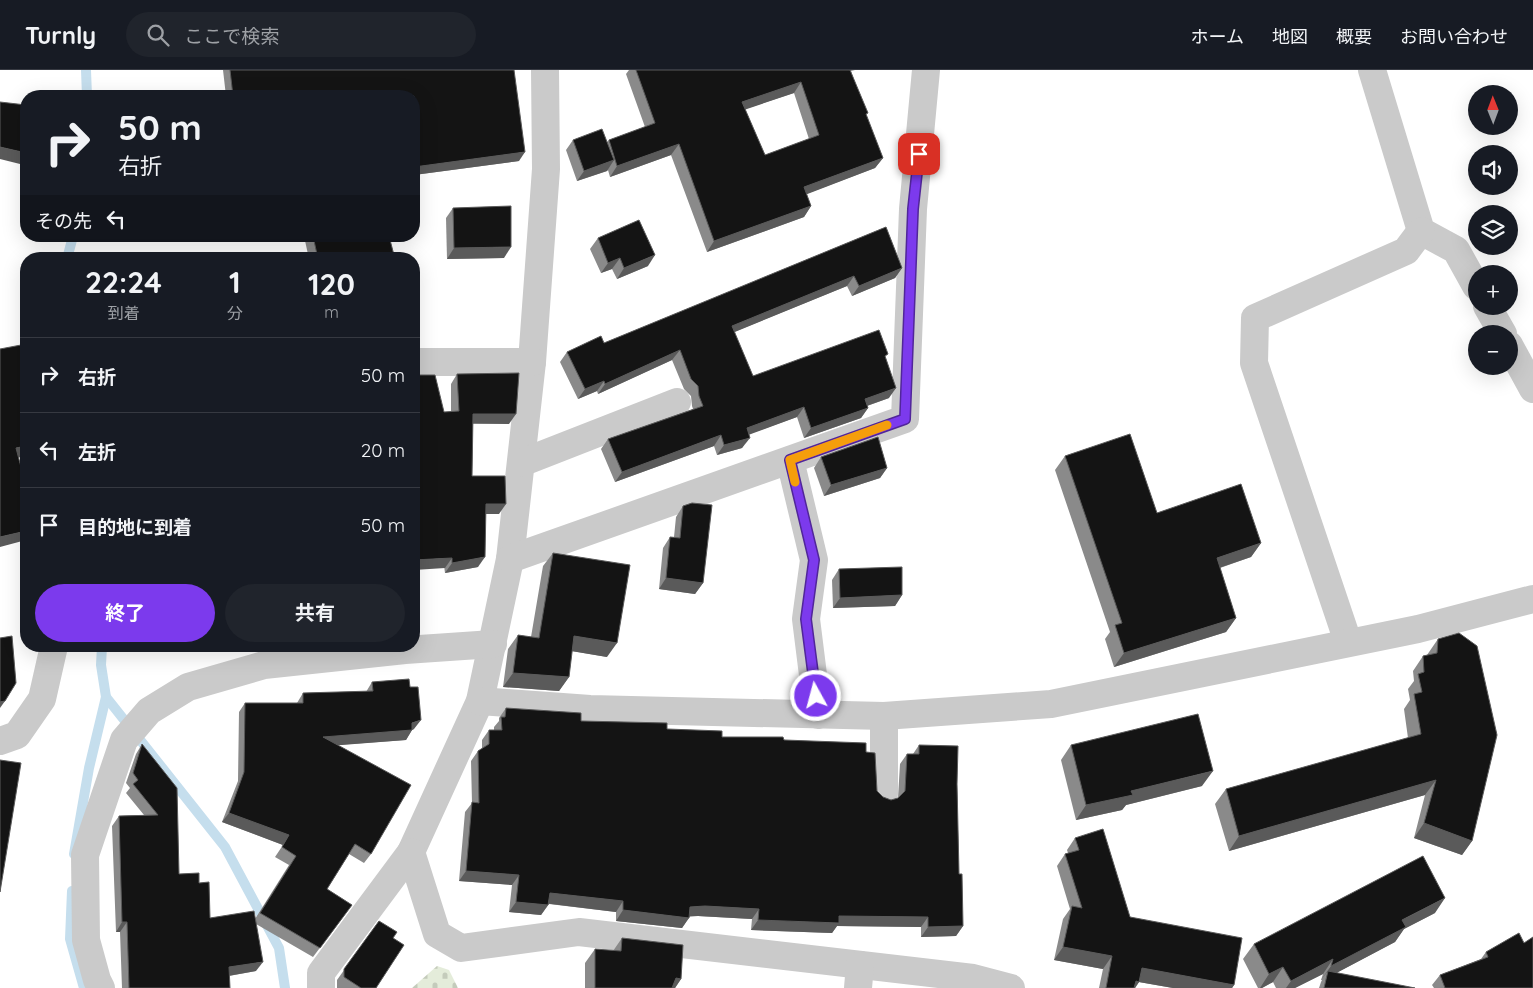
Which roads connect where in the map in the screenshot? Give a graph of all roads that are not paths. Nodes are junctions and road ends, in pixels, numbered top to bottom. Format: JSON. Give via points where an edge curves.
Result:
{"nodes":[{"id":1,"x":545,"y":70,"type":"edge"},
{"id":2,"x":926,"y":70,"type":"edge"},
{"id":3,"x":1372,"y":70,"type":"edge"},
{"id":4,"x":1421,"y":231,"type":"junction"},
{"id":5,"x":1468,"y":272,"type":"edge"},
{"id":6,"x":1518,"y":361,"type":"edge"},
{"id":7,"x":420,"y":362,"type":"edge"},
{"id":8,"x":532,"y":362,"type":"junction"},
{"id":9,"x":1533,"y":388,"type":"edge"},
{"id":10,"x":677,"y":402,"type":"dead end"},
{"id":11,"x":790,"y":460,"type":"junction"},
{"id":12,"x":521,"y":463,"type":"junction"},
{"id":13,"x":510,"y":559,"type":"junction"},
{"id":14,"x":1533,"y":599,"type":"edge"},
{"id":15,"x":1348,"y":642,"type":"junction"},
{"id":16,"x":493,"y":644,"type":"junction"},
{"id":17,"x":420,"y":649,"type":"edge"},
{"id":18,"x":53,"y":652,"type":"edge"},
{"id":19,"x":386,"y":652,"type":"edge"},
{"id":20,"x":480,"y":701,"type":"junction"},
{"id":21,"x":818,"y":715,"type":"junction"},
{"id":22,"x":884,"y":716,"type":"junction"},
{"id":23,"x":0,"y":741,"type":"edge"},
{"id":24,"x":884,"y":794,"type":"dead end"},
{"id":25,"x":410,"y":852,"type":"junction"},
{"id":26,"x":859,"y":977,"type":"edge"},
{"id":27,"x":101,"y":988,"type":"edge"},
{"id":28,"x":321,"y":988,"type":"edge"},
{"id":29,"x":1011,"y":988,"type":"edge"}],
"edges":[{"from":1,"to":8,"type":"street","via":[[546,169]]},
{"from":2,"to":11,"type":"street","via":[[913,209],[905,419]]},
{"from":3,"to":4,"type":"street"},
{"from":4,"to":5,"type":"street","via":[[1456,250]]},
{"from":4,"to":15,"type":"street","via":[[1406,251],[1255,318],[1254,362]]},
{"from":6,"to":9,"type":"street"},
{"from":7,"to":8,"type":"street"},
{"from":8,"to":12,"type":"street"},
{"from":10,"to":12,"type":"street"},
{"from":11,"to":13,"type":"street"},
{"from":11,"to":21,"type":"street","via":[[814,560],[806,619]]},
{"from":12,"to":13,"type":"street"},
{"from":13,"to":16,"type":"street"},
{"from":14,"to":15,"type":"street","via":[[1418,629]]},
{"from":15,"to":22,"type":"street","via":[[1051,704]]},
{"from":16,"to":17,"type":"street"},
{"from":16,"to":20,"type":"street"},
{"from":18,"to":23,"type":"street","via":[[42,699],[17,735]]},
{"from":19,"to":27,"type":"street","via":[[264,665],[188,687],[149,711],[124,740],[85,855],[86,940]]},
{"from":20,"to":21,"type":"street","via":[[590,709]]},
{"from":20,"to":25,"type":"street"},
{"from":21,"to":22,"type":"street"},
{"from":22,"to":24,"type":"street"},
{"from":25,"to":26,"type":"street","via":[[437,934],[461,948],[579,932]]},
{"from":25,"to":28,"type":"street","via":[[321,973]]},
{"from":26,"to":29,"type":"street","via":[[973,978]]}]}
